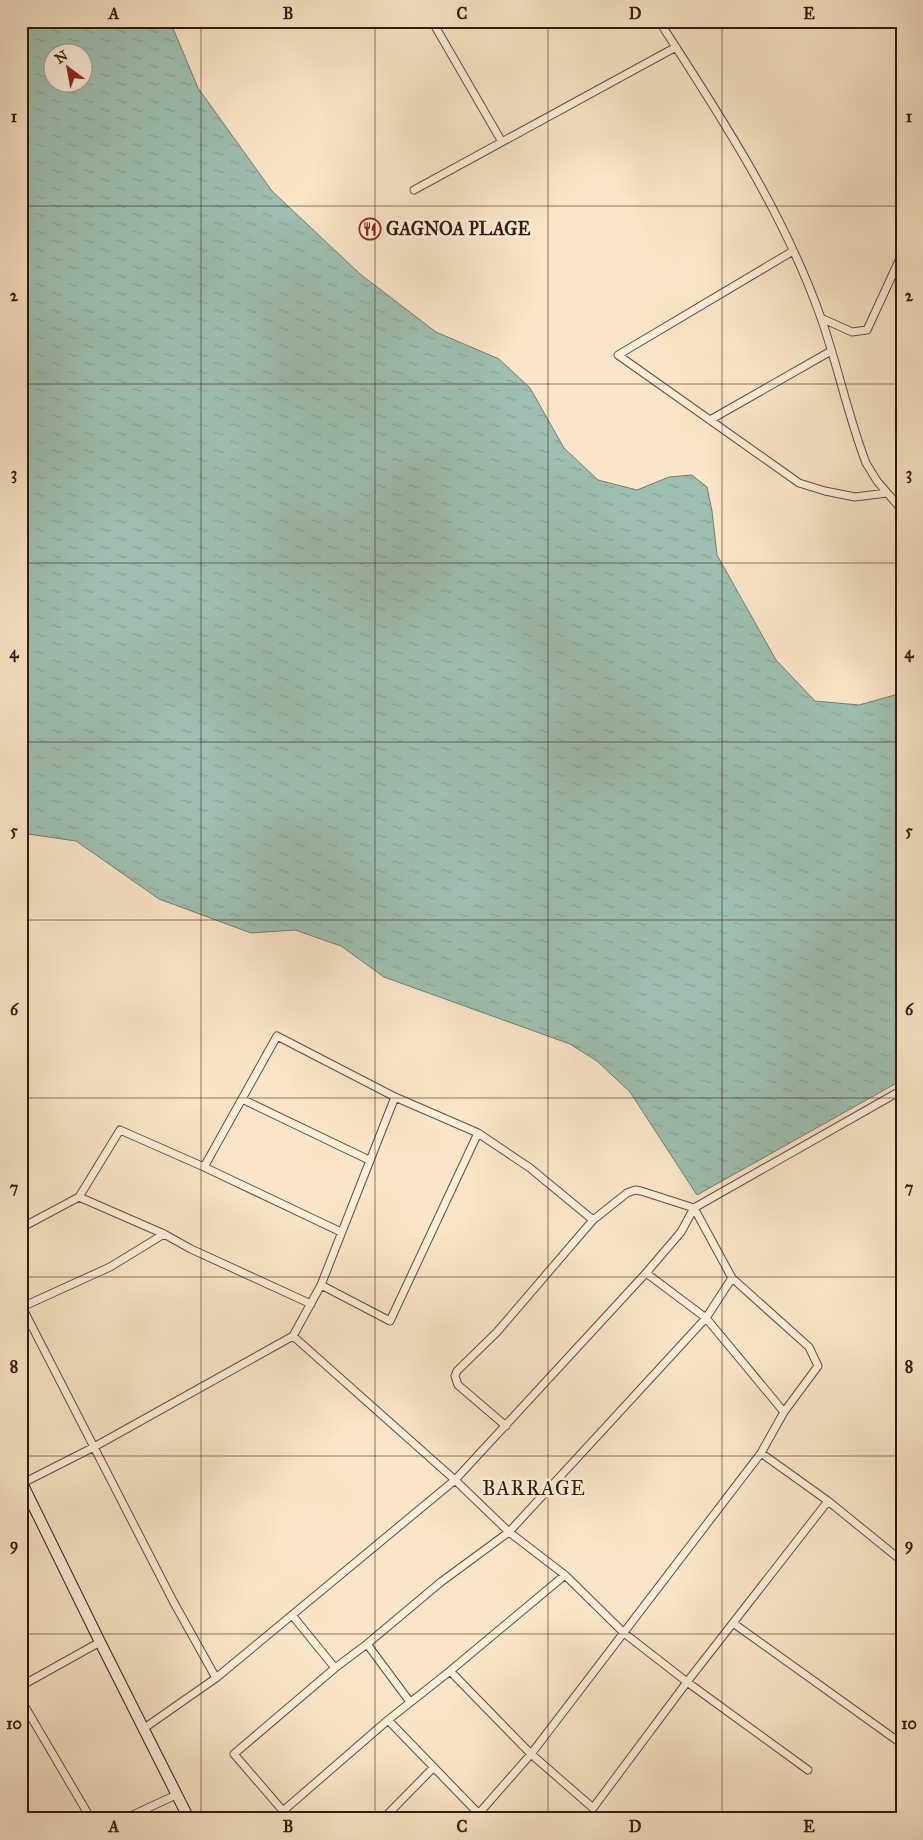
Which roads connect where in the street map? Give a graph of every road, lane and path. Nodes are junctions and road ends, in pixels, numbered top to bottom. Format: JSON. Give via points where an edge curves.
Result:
{"nodes":[{"id":1,"x":432,"y":21,"type":"edge"},
{"id":2,"x":659,"y":21,"type":"edge"},
{"id":3,"x":676,"y":47,"type":"junction"},
{"id":4,"x":502,"y":142,"type":"junction"},
{"id":5,"x":414,"y":190,"type":"dead end"},
{"id":6,"x":793,"y":251,"type":"junction"},
{"id":7,"x":902,"y":254,"type":"edge"},
{"id":8,"x":821,"y":318,"type":"junction"},
{"id":9,"x":830,"y":351,"type":"junction"},
{"id":10,"x":710,"y":420,"type":"junction"},
{"id":11,"x":887,"y":493,"type":"junction"},
{"id":12,"x":902,"y":510,"type":"edge"},
{"id":13,"x":902,"y":1090,"type":"edge"},
{"id":14,"x":395,"y":1097,"type":"junction"},
{"id":15,"x":242,"y":1099,"type":"junction"},
{"id":16,"x":478,"y":1133,"type":"junction"},
{"id":17,"x":369,"y":1160,"type":"junction"},
{"id":18,"x":204,"y":1167,"type":"junction"},
{"id":19,"x":79,"y":1197,"type":"junction"},
{"id":20,"x":694,"y":1208,"type":"junction"},
{"id":21,"x":593,"y":1220,"type":"junction"},
{"id":22,"x":21,"y":1228,"type":"edge"},
{"id":23,"x":341,"y":1232,"type":"junction"},
{"id":24,"x":164,"y":1234,"type":"junction"},
{"id":25,"x":646,"y":1273,"type":"junction"},
{"id":26,"x":732,"y":1278,"type":"junction"},
{"id":27,"x":321,"y":1285,"type":"junction"},
{"id":28,"x":311,"y":1304,"type":"junction"},
{"id":29,"x":22,"y":1306,"type":"edge"},
{"id":30,"x":706,"y":1318,"type":"junction"},
{"id":31,"x":293,"y":1336,"type":"junction"},
{"id":32,"x":784,"y":1412,"type":"junction"},
{"id":33,"x":506,"y":1426,"type":"junction"},
{"id":34,"x":94,"y":1447,"type":"junction"},
{"id":35,"x":762,"y":1453,"type":"junction"},
{"id":36,"x":455,"y":1480,"type":"junction"},
{"id":37,"x":22,"y":1483,"type":"edge"},
{"id":38,"x":828,"y":1501,"type":"junction"},
{"id":39,"x":510,"y":1532,"type":"junction"},
{"id":40,"x":902,"y":1561,"type":"edge"},
{"id":41,"x":565,"y":1575,"type":"junction"},
{"id":42,"x":292,"y":1615,"type":"junction"},
{"id":43,"x":733,"y":1623,"type":"junction"},
{"id":44,"x":624,"y":1633,"type":"junction"},
{"id":45,"x":100,"y":1642,"type":"junction"},
{"id":46,"x":367,"y":1644,"type":"junction"},
{"id":47,"x":335,"y":1668,"type":"junction"},
{"id":48,"x":450,"y":1670,"type":"junction"},
{"id":49,"x":216,"y":1678,"type":"junction"},
{"id":50,"x":687,"y":1682,"type":"junction"},
{"id":51,"x":21,"y":1686,"type":"edge"},
{"id":52,"x":21,"y":1700,"type":"edge"},
{"id":53,"x":410,"y":1702,"type":"junction"},
{"id":54,"x":388,"y":1720,"type":"junction"},
{"id":55,"x":143,"y":1729,"type":"junction"},
{"id":56,"x":902,"y":1744,"type":"edge"},
{"id":57,"x":531,"y":1754,"type":"junction"},
{"id":58,"x":434,"y":1767,"type":"junction"},
{"id":59,"x":808,"y":1770,"type":"dead end"},
{"id":60,"x":176,"y":1795,"type":"junction"},
{"id":61,"x":283,"y":1811,"type":"junction"},
{"id":62,"x":476,"y":1816,"type":"edge"},
{"id":63,"x":91,"y":1819,"type":"edge"},
{"id":64,"x":124,"y":1819,"type":"edge"},
{"id":65,"x":189,"y":1819,"type":"edge"},
{"id":66,"x":290,"y":1819,"type":"edge"},
{"id":67,"x":383,"y":1819,"type":"edge"}],
"edges":[{"from":1,"to":4,"type":"street"},
{"from":2,"to":3,"type":"street"},
{"from":3,"to":4,"type":"street"},
{"from":3,"to":6,"type":"street","via":[[732,138]]},
{"from":4,"to":5,"type":"street"},
{"from":6,"to":8,"type":"street"},
{"from":6,"to":10,"type":"street","via":[[618,355]]},
{"from":7,"to":8,"type":"street","via":[[867,330],[852,332]]},
{"from":8,"to":9,"type":"street"},
{"from":9,"to":10,"type":"street"},
{"from":9,"to":11,"type":"street","via":[[866,464]]},
{"from":10,"to":11,"type":"street","via":[[799,483],[855,497]]},
{"from":11,"to":12,"type":"street"},
{"from":13,"to":20,"type":"street"},
{"from":14,"to":15,"type":"street","via":[[277,1036]]},
{"from":14,"to":16,"type":"street"},
{"from":14,"to":17,"type":"street"},
{"from":15,"to":17,"type":"street"},
{"from":15,"to":18,"type":"street"},
{"from":16,"to":21,"type":"street","via":[[530,1168]]},
{"from":16,"to":27,"type":"street","via":[[390,1321]]},
{"from":17,"to":23,"type":"street"},
{"from":18,"to":19,"type":"street","via":[[120,1130]]},
{"from":18,"to":23,"type":"street"},
{"from":19,"to":22,"type":"street"},
{"from":19,"to":24,"type":"street"},
{"from":20,"to":21,"type":"street","via":[[635,1190]]},
{"from":20,"to":25,"type":"street","via":[[681,1232]]},
{"from":20,"to":26,"type":"street"},
{"from":21,"to":33,"type":"street","via":[[496,1332],[456,1372],[458,1385]]},
{"from":23,"to":27,"type":"street"},
{"from":24,"to":28,"type":"street","via":[[191,1250]]},
{"from":24,"to":29,"type":"street","via":[[110,1267]]},
{"from":25,"to":30,"type":"street"},
{"from":25,"to":33,"type":"street"},
{"from":26,"to":30,"type":"street"},
{"from":26,"to":32,"type":"street","via":[[809,1347],[818,1366]]},
{"from":27,"to":28,"type":"street"},
{"from":28,"to":31,"type":"street"},
{"from":29,"to":34,"type":"street"},
{"from":30,"to":32,"type":"street"},
{"from":30,"to":39,"type":"street"},
{"from":31,"to":34,"type":"street"},
{"from":31,"to":36,"type":"street"},
{"from":32,"to":35,"type":"street"},
{"from":33,"to":36,"type":"street"},
{"from":34,"to":37,"type":"street"},
{"from":34,"to":49,"type":"street"},
{"from":35,"to":38,"type":"street"},
{"from":35,"to":44,"type":"street"},
{"from":36,"to":39,"type":"street"},
{"from":36,"to":42,"type":"street"},
{"from":37,"to":45,"type":"street"},
{"from":38,"to":40,"type":"street"},
{"from":38,"to":43,"type":"street"},
{"from":39,"to":41,"type":"street"},
{"from":39,"to":46,"type":"street","via":[[442,1582]]},
{"from":41,"to":44,"type":"street"},
{"from":41,"to":48,"type":"street"},
{"from":42,"to":47,"type":"street"},
{"from":42,"to":49,"type":"street"},
{"from":43,"to":50,"type":"street"},
{"from":43,"to":56,"type":"street"},
{"from":44,"to":50,"type":"street"},
{"from":44,"to":57,"type":"street"},
{"from":45,"to":51,"type":"street"},
{"from":45,"to":55,"type":"street"},
{"from":46,"to":47,"type":"street"},
{"from":46,"to":53,"type":"street"},
{"from":47,"to":61,"type":"street","via":[[234,1754]]},
{"from":48,"to":53,"type":"street"},
{"from":48,"to":57,"type":"street"},
{"from":49,"to":55,"type":"street"},
{"from":50,"to":57,"type":"street","via":[[593,1808]]},
{"from":50,"to":59,"type":"street"},
{"from":52,"to":63,"type":"street"},
{"from":53,"to":54,"type":"street"},
{"from":54,"to":58,"type":"street"},
{"from":54,"to":61,"type":"street"},
{"from":55,"to":60,"type":"street"},
{"from":57,"to":62,"type":"street"},
{"from":58,"to":62,"type":"street"},
{"from":58,"to":67,"type":"street"},
{"from":60,"to":64,"type":"street"},
{"from":60,"to":65,"type":"street"},
{"from":61,"to":66,"type":"street"}]}
